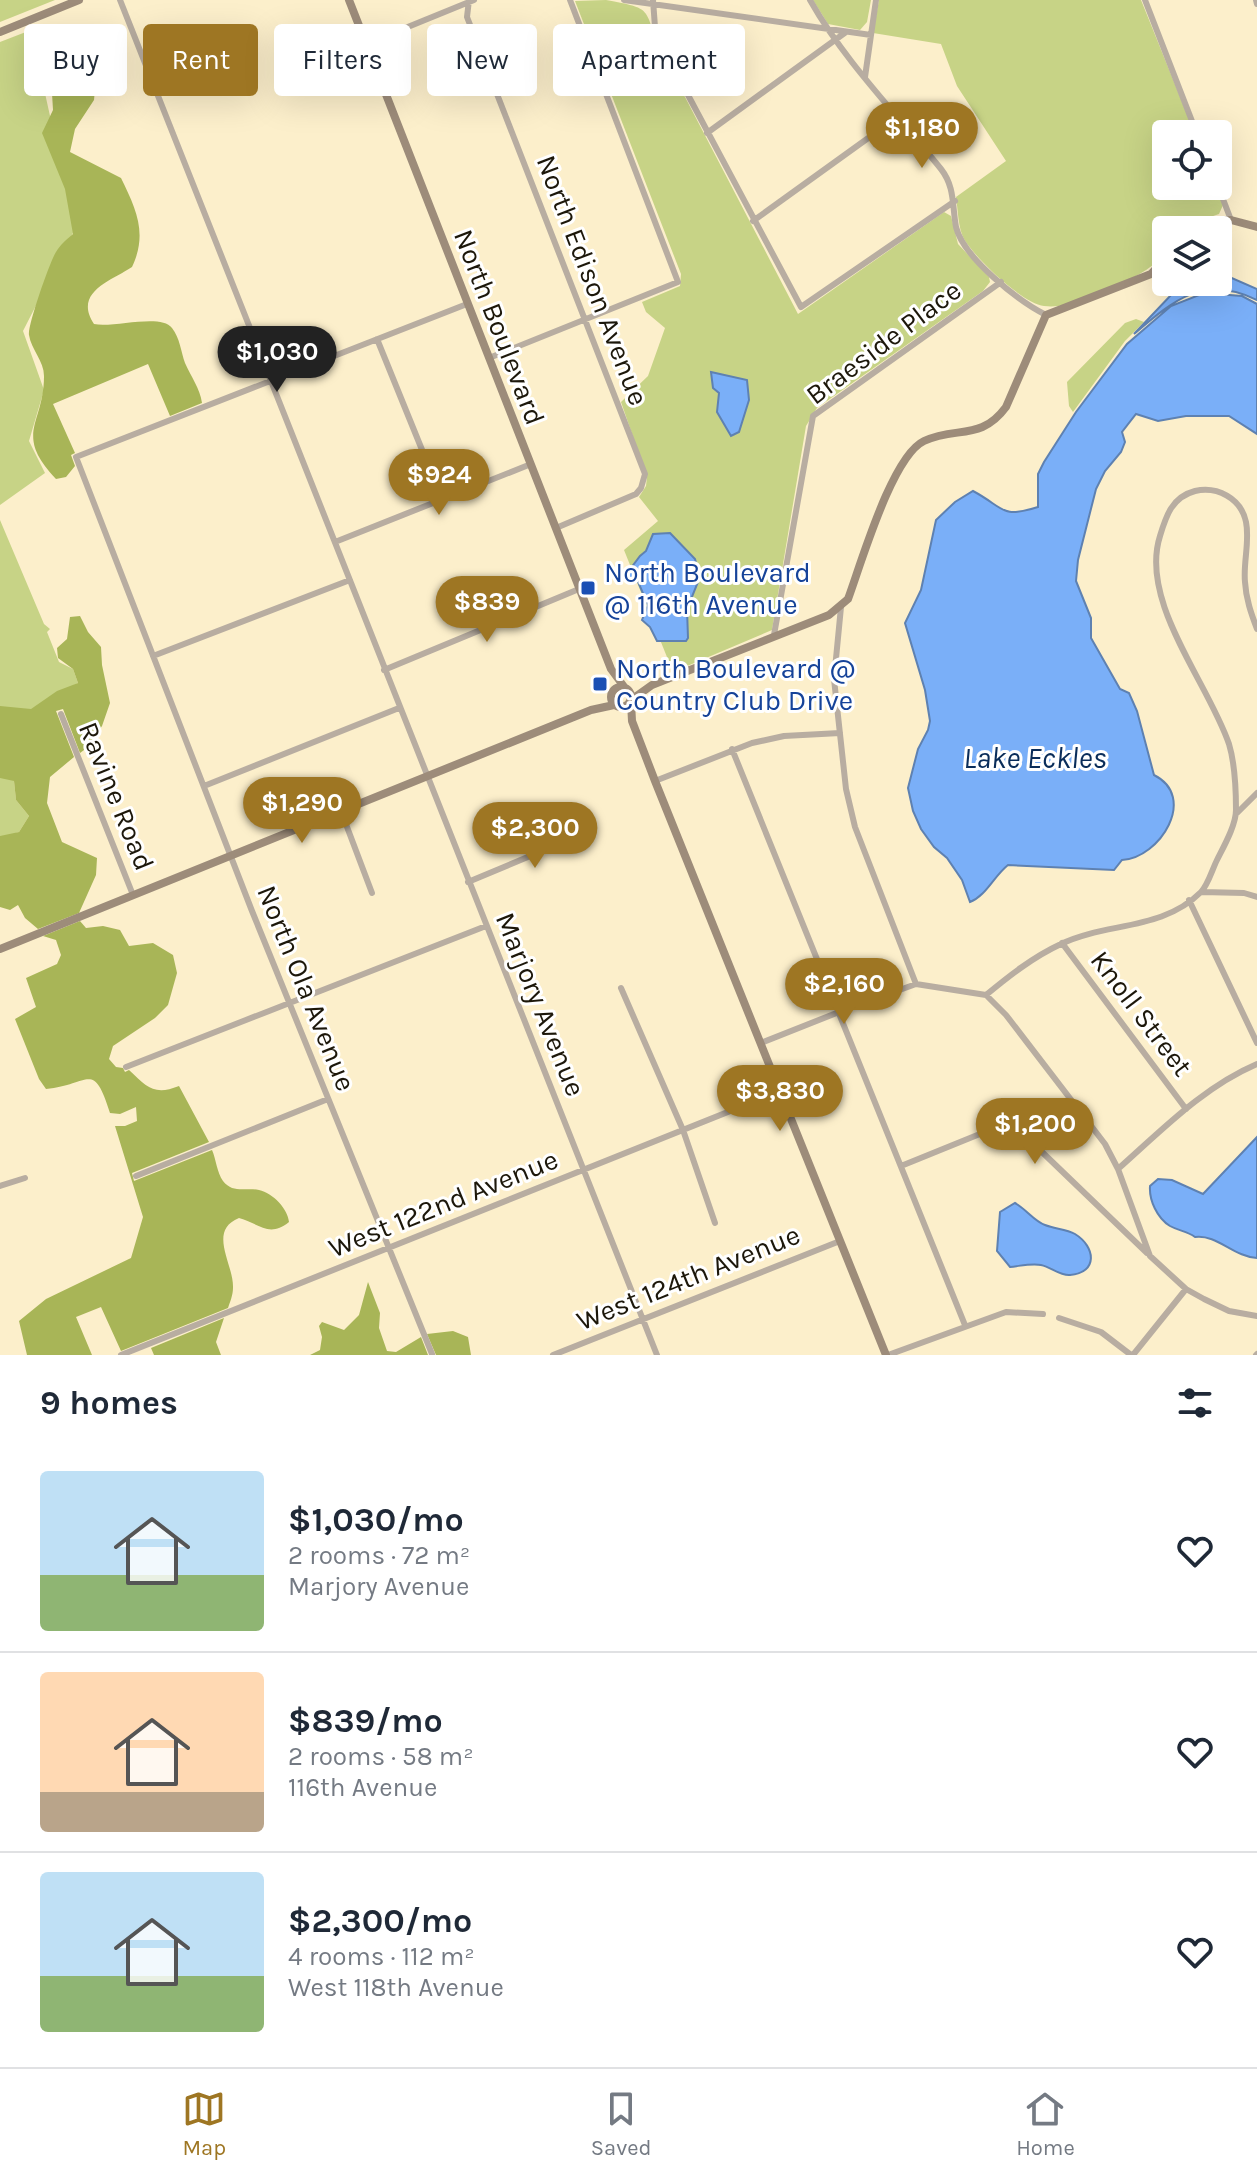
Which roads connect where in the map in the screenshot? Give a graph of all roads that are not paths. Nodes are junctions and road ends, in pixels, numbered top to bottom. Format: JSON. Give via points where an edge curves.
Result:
{"nodes":[{"id":1,"x":79,"y":0,"type":"edge"},
{"id":2,"x":120,"y":0,"type":"edge"},
{"id":3,"x":349,"y":0,"type":"edge"},
{"id":4,"x":570,"y":0,"type":"edge"},
{"id":5,"x":624,"y":0,"type":"edge"},
{"id":6,"x":810,"y":0,"type":"edge"},
{"id":7,"x":876,"y":0,"type":"edge"},
{"id":8,"x":1145,"y":0,"type":"edge"},
{"id":9,"x":470,"y":1,"type":"edge"},
{"id":10,"x":653,"y":2,"type":"edge"},
{"id":11,"x":358,"y":24,"type":"edge"},
{"id":12,"x":411,"y":25,"type":"edge"},
{"id":13,"x":826,"y":28,"type":"junction"},
{"id":14,"x":847,"y":31,"type":"junction"},
{"id":15,"x":0,"y":32,"type":"edge"},
{"id":16,"x":871,"y":35,"type":"junction"},
{"id":17,"x":835,"y":40,"type":"junction"},
{"id":18,"x":865,"y":77,"type":"junction"},
{"id":19,"x":386,"y":96,"type":"edge"},
{"id":20,"x":896,"y":118,"type":"junction"},
{"id":21,"x":1192,"y":120,"type":"edge"},
{"id":22,"x":707,"y":133,"type":"junction"},
{"id":23,"x":955,"y":201,"type":"junction"},
{"id":24,"x":1232,"y":220,"type":"edge"},
{"id":25,"x":753,"y":221,"type":"junction"},
{"id":26,"x":1257,"y":227,"type":"edge"},
{"id":27,"x":1152,"y":273,"type":"edge"},
{"id":28,"x":1001,"y":282,"type":"junction"},
{"id":29,"x":467,"y":304,"type":"junction"},
{"id":30,"x":1046,"y":315,"type":"junction"},
{"id":31,"x":585,"y":320,"type":"junction"},
{"id":32,"x":377,"y":339,"type":"junction"},
{"id":33,"x":489,"y":358,"type":"junction"},
{"id":34,"x":271,"y":381,"type":"junction"},
{"id":35,"x":531,"y":464,"type":"junction"},
{"id":36,"x":442,"y":499,"type":"junction"},
{"id":37,"x":556,"y":528,"type":"junction"},
{"id":38,"x":335,"y":542,"type":"junction"},
{"id":39,"x":350,"y":580,"type":"junction"},
{"id":40,"x":579,"y":589,"type":"junction"},
{"id":41,"x":841,"y":607,"type":"junction"},
{"id":42,"x":1257,"y":629,"type":"edge"},
{"id":43,"x":774,"y":635,"type":"junction"},
{"id":44,"x":153,"y":656,"type":"junction"},
{"id":45,"x":611,"y":669,"type":"junction"},
{"id":46,"x":384,"y":670,"type":"junction"},
{"id":47,"x":652,"y":685,"type":"junction"},
{"id":48,"x":626,"y":688,"type":"junction"},
{"id":49,"x":614,"y":700,"type":"junction"},
{"id":50,"x":631,"y":701,"type":"junction"},
{"id":51,"x":399,"y":708,"type":"junction"},
{"id":52,"x":61,"y":714,"type":"dead end"},
{"id":53,"x":632,"y":721,"type":"junction"},
{"id":54,"x":840,"y":733,"type":"junction"},
{"id":55,"x":732,"y":749,"type":"junction"},
{"id":56,"x":427,"y":777,"type":"junction"},
{"id":57,"x":655,"y":781,"type":"junction"},
{"id":58,"x":204,"y":786,"type":"junction"},
{"id":59,"x":1256,"y":796,"type":"edge"},
{"id":60,"x":341,"y":811,"type":"junction"},
{"id":61,"x":1236,"y":814,"type":"junction"},
{"id":62,"x":590,"y":831,"type":"dead end"},
{"id":63,"x":232,"y":856,"type":"junction"},
{"id":64,"x":468,"y":882,"type":"junction"},
{"id":65,"x":1202,"y":892,"type":"junction"},
{"id":66,"x":372,"y":893,"type":"dead end"},
{"id":67,"x":133,"y":895,"type":"junction"},
{"id":68,"x":1257,"y":897,"type":"edge"},
{"id":69,"x":1189,"y":900,"type":"junction"},
{"id":70,"x":486,"y":926,"type":"junction"},
{"id":71,"x":1062,"y":943,"type":"junction"},
{"id":72,"x":0,"y":949,"type":"edge"},
{"id":73,"x":916,"y":984,"type":"junction"},
{"id":74,"x":621,"y":988,"type":"dead end"},
{"id":75,"x":986,"y":995,"type":"junction"},
{"id":76,"x":290,"y":1001,"type":"junction"},
{"id":77,"x":839,"y":1012,"type":"junction"},
{"id":78,"x":761,"y":1043,"type":"junction"},
{"id":79,"x":1257,"y":1043,"type":"edge"},
{"id":80,"x":1257,"y":1064,"type":"edge"},
{"id":81,"x":126,"y":1067,"type":"dead end"},
{"id":82,"x":780,"y":1091,"type":"junction"},
{"id":83,"x":328,"y":1099,"type":"junction"},
{"id":84,"x":1186,"y":1109,"type":"junction"},
{"id":85,"x":683,"y":1130,"type":"junction"},
{"id":86,"x":901,"y":1166,"type":"junction"},
{"id":87,"x":1118,"y":1169,"type":"junction"},
{"id":88,"x":583,"y":1170,"type":"junction"},
{"id":89,"x":136,"y":1176,"type":"dead end"},
{"id":90,"x":25,"y":1178,"type":"dead end"},
{"id":91,"x":0,"y":1186,"type":"edge"},
{"id":92,"x":715,"y":1223,"type":"dead end"},
{"id":93,"x":840,"y":1241,"type":"junction"},
{"id":94,"x":389,"y":1248,"type":"junction"},
{"id":95,"x":1150,"y":1256,"type":"junction"},
{"id":96,"x":1186,"y":1289,"type":"junction"},
{"id":97,"x":1043,"y":1314,"type":"dead end"},
{"id":98,"x":1257,"y":1316,"type":"edge"},
{"id":99,"x":643,"y":1318,"type":"junction"},
{"id":100,"x":1059,"y":1318,"type":"dead end"},
{"id":101,"x":965,"y":1325,"type":"junction"},
{"id":102,"x":432,"y":1354,"type":"edge"},
{"id":103,"x":121,"y":1355,"type":"edge"},
{"id":104,"x":553,"y":1355,"type":"edge"},
{"id":105,"x":657,"y":1355,"type":"edge"},
{"id":106,"x":887,"y":1355,"type":"edge"},
{"id":107,"x":1132,"y":1355,"type":"edge"}],
"edges":[{"from":1,"to":15,"type":"street"},
{"from":2,"to":34,"type":"street","name":"Marjory Avenue"},
{"from":3,"to":11,"type":"street","name":"North Boulevard"},
{"from":4,"to":31,"type":"street","via":[[678,282]]},
{"from":5,"to":10,"type":"street"},
{"from":6,"to":13,"type":"street"},
{"from":7,"to":16,"type":"street"},
{"from":8,"to":21,"type":"street"},
{"from":9,"to":12,"type":"street"},
{"from":9,"to":31,"type":"street","name":"North Edison Avenue","via":[[467,17]]},
{"from":10,"to":13,"type":"street"},
{"from":10,"to":22,"type":"street","via":[[664,50]]},
{"from":13,"to":14,"type":"street"},
{"from":13,"to":17,"type":"street"},
{"from":14,"to":16,"type":"street"},
{"from":14,"to":17,"type":"street"},
{"from":16,"to":18,"type":"street"},
{"from":17,"to":18,"type":"street"},
{"from":17,"to":22,"type":"street"},
{"from":18,"to":20,"type":"street"},
{"from":19,"to":29,"type":"street","name":"North Boulevard"},
{"from":20,"to":23,"type":"street","via":[[943,171]]},
{"from":20,"to":25,"type":"street"},
{"from":22,"to":25,"type":"street"},
{"from":23,"to":25,"type":"street","via":[[801,307]]},
{"from":23,"to":28,"type":"street","via":[[962,242]]},
{"from":24,"to":26,"type":"street"},
{"from":27,"to":30,"type":"street"},
{"from":28,"to":30,"type":"street"},
{"from":28,"to":43,"type":"street","name":"Braeside Place","via":[[813,416]]},
{"from":29,"to":32,"type":"street"},
{"from":29,"to":33,"type":"street","name":"North Boulevard"},
{"from":30,"to":41,"type":"street","via":[[997,419],[972,432],[937,436],[910,452]]},
{"from":31,"to":33,"type":"street"},
{"from":31,"to":37,"type":"street","name":"North Edison Avenue","via":[[645,474],[636,494]]},
{"from":32,"to":34,"type":"street"},
{"from":32,"to":36,"type":"street"},
{"from":33,"to":35,"type":"street","name":"North Boulevard"},
{"from":34,"to":38,"type":"street","name":"Marjory Avenue"},
{"from":34,"to":44,"type":"street","name":"North Ola Avenue","via":[[76,457]]},
{"from":35,"to":36,"type":"street"},
{"from":35,"to":37,"type":"street","name":"North Boulevard"},
{"from":36,"to":38,"type":"street"},
{"from":37,"to":40,"type":"street","name":"North Boulevard"},
{"from":38,"to":39,"type":"street","name":"Marjory Avenue"},
{"from":39,"to":44,"type":"street"},
{"from":39,"to":46,"type":"street","name":"Marjory Avenue"},
{"from":40,"to":45,"type":"street","name":"North Boulevard"},
{"from":40,"to":46,"type":"street"},
{"from":41,"to":43,"type":"street"},
{"from":41,"to":54,"type":"street","via":[[834,679]]},
{"from":42,"to":61,"type":"street","via":[[1244,579],[1246,522],[1240,510],[1219,491],[1183,496],[1168,512],[1156,548],[1157,579],[1166,610],[1229,745]]},
{"from":43,"to":47,"type":"street"},
{"from":44,"to":58,"type":"street","name":"North Ola Avenue"},
{"from":45,"to":48,"type":"street","name":"North Boulevard"},
{"from":45,"to":49,"type":"street","name":"North Boulevard"},
{"from":46,"to":51,"type":"street","name":"Marjory Avenue"},
{"from":47,"to":48,"type":"street"},
{"from":47,"to":50,"type":"street"},
{"from":48,"to":49,"type":"street","via":[[619,687]]},
{"from":48,"to":50,"type":"street","name":"North Boulevard"},
{"from":49,"to":50,"type":"street","via":[[626,707]]},
{"from":49,"to":53,"type":"street"},
{"from":49,"to":56,"type":"street"},
{"from":50,"to":53,"type":"street"},
{"from":51,"to":56,"type":"street","name":"Marjory Avenue"},
{"from":51,"to":58,"type":"street"},
{"from":52,"to":67,"type":"street","name":"Ravine Road"},
{"from":53,"to":57,"type":"street"},
{"from":54,"to":55,"type":"street","via":[[784,736]]},
{"from":54,"to":73,"type":"street","via":[[855,827]]},
{"from":55,"to":57,"type":"street"},
{"from":55,"to":77,"type":"street"},
{"from":56,"to":60,"type":"street"},
{"from":56,"to":64,"type":"street","name":"Marjory Avenue"},
{"from":57,"to":78,"type":"street"},
{"from":58,"to":63,"type":"street","name":"North Ola Avenue"},
{"from":59,"to":61,"type":"street"},
{"from":60,"to":63,"type":"street"},
{"from":60,"to":66,"type":"street"},
{"from":61,"to":65,"type":"street"},
{"from":62,"to":64,"type":"street"},
{"from":63,"to":67,"type":"street"},
{"from":63,"to":76,"type":"street","name":"North Ola Avenue"},
{"from":64,"to":70,"type":"street","name":"Marjory Avenue"},
{"from":65,"to":68,"type":"street"},
{"from":65,"to":69,"type":"street"},
{"from":67,"to":72,"type":"street"},
{"from":69,"to":71,"type":"street","via":[[1142,924]]},
{"from":69,"to":79,"type":"street"},
{"from":70,"to":76,"type":"street"},
{"from":70,"to":88,"type":"street","name":"Marjory Avenue"},
{"from":71,"to":75,"type":"street"},
{"from":71,"to":84,"type":"street","name":"Knoll Street"},
{"from":73,"to":75,"type":"street"},
{"from":73,"to":77,"type":"street"},
{"from":74,"to":85,"type":"street"},
{"from":75,"to":87,"type":"street","via":[[1105,1144]]},
{"from":76,"to":81,"type":"street"},
{"from":76,"to":83,"type":"street","name":"North Ola Avenue"},
{"from":77,"to":78,"type":"street"},
{"from":77,"to":86,"type":"street"},
{"from":78,"to":82,"type":"street"},
{"from":80,"to":84,"type":"street"},
{"from":82,"to":85,"type":"street","name":"West 122nd Avenue"},
{"from":82,"to":93,"type":"street"},
{"from":83,"to":89,"type":"street"},
{"from":83,"to":94,"type":"street","name":"North Ola Avenue"},
{"from":84,"to":87,"type":"street"},
{"from":85,"to":88,"type":"street","name":"West 122nd Avenue"},
{"from":85,"to":92,"type":"street"},
{"from":86,"to":95,"type":"street","via":[[1002,1125],[1016,1127]]},
{"from":86,"to":101,"type":"street"},
{"from":87,"to":95,"type":"street"},
{"from":88,"to":94,"type":"street","name":"West 122nd Avenue"},
{"from":88,"to":99,"type":"street","name":"Marjory Avenue"},
{"from":90,"to":91,"type":"street"},
{"from":93,"to":99,"type":"street","name":"West 124th Avenue"},
{"from":93,"to":106,"type":"street"},
{"from":94,"to":102,"type":"street","name":"North Ola Avenue"},
{"from":94,"to":103,"type":"street","name":"West 122nd Avenue"},
{"from":95,"to":96,"type":"street"},
{"from":96,"to":98,"type":"street","via":[[1229,1311]]},
{"from":96,"to":107,"type":"street"},
{"from":97,"to":101,"type":"street","via":[[1006,1312]]},
{"from":99,"to":104,"type":"street","name":"West 124th Avenue"},
{"from":99,"to":105,"type":"street","name":"Marjory Avenue"},
{"from":100,"to":107,"type":"street","via":[[1101,1332]]},
{"from":101,"to":106,"type":"street"}]}
